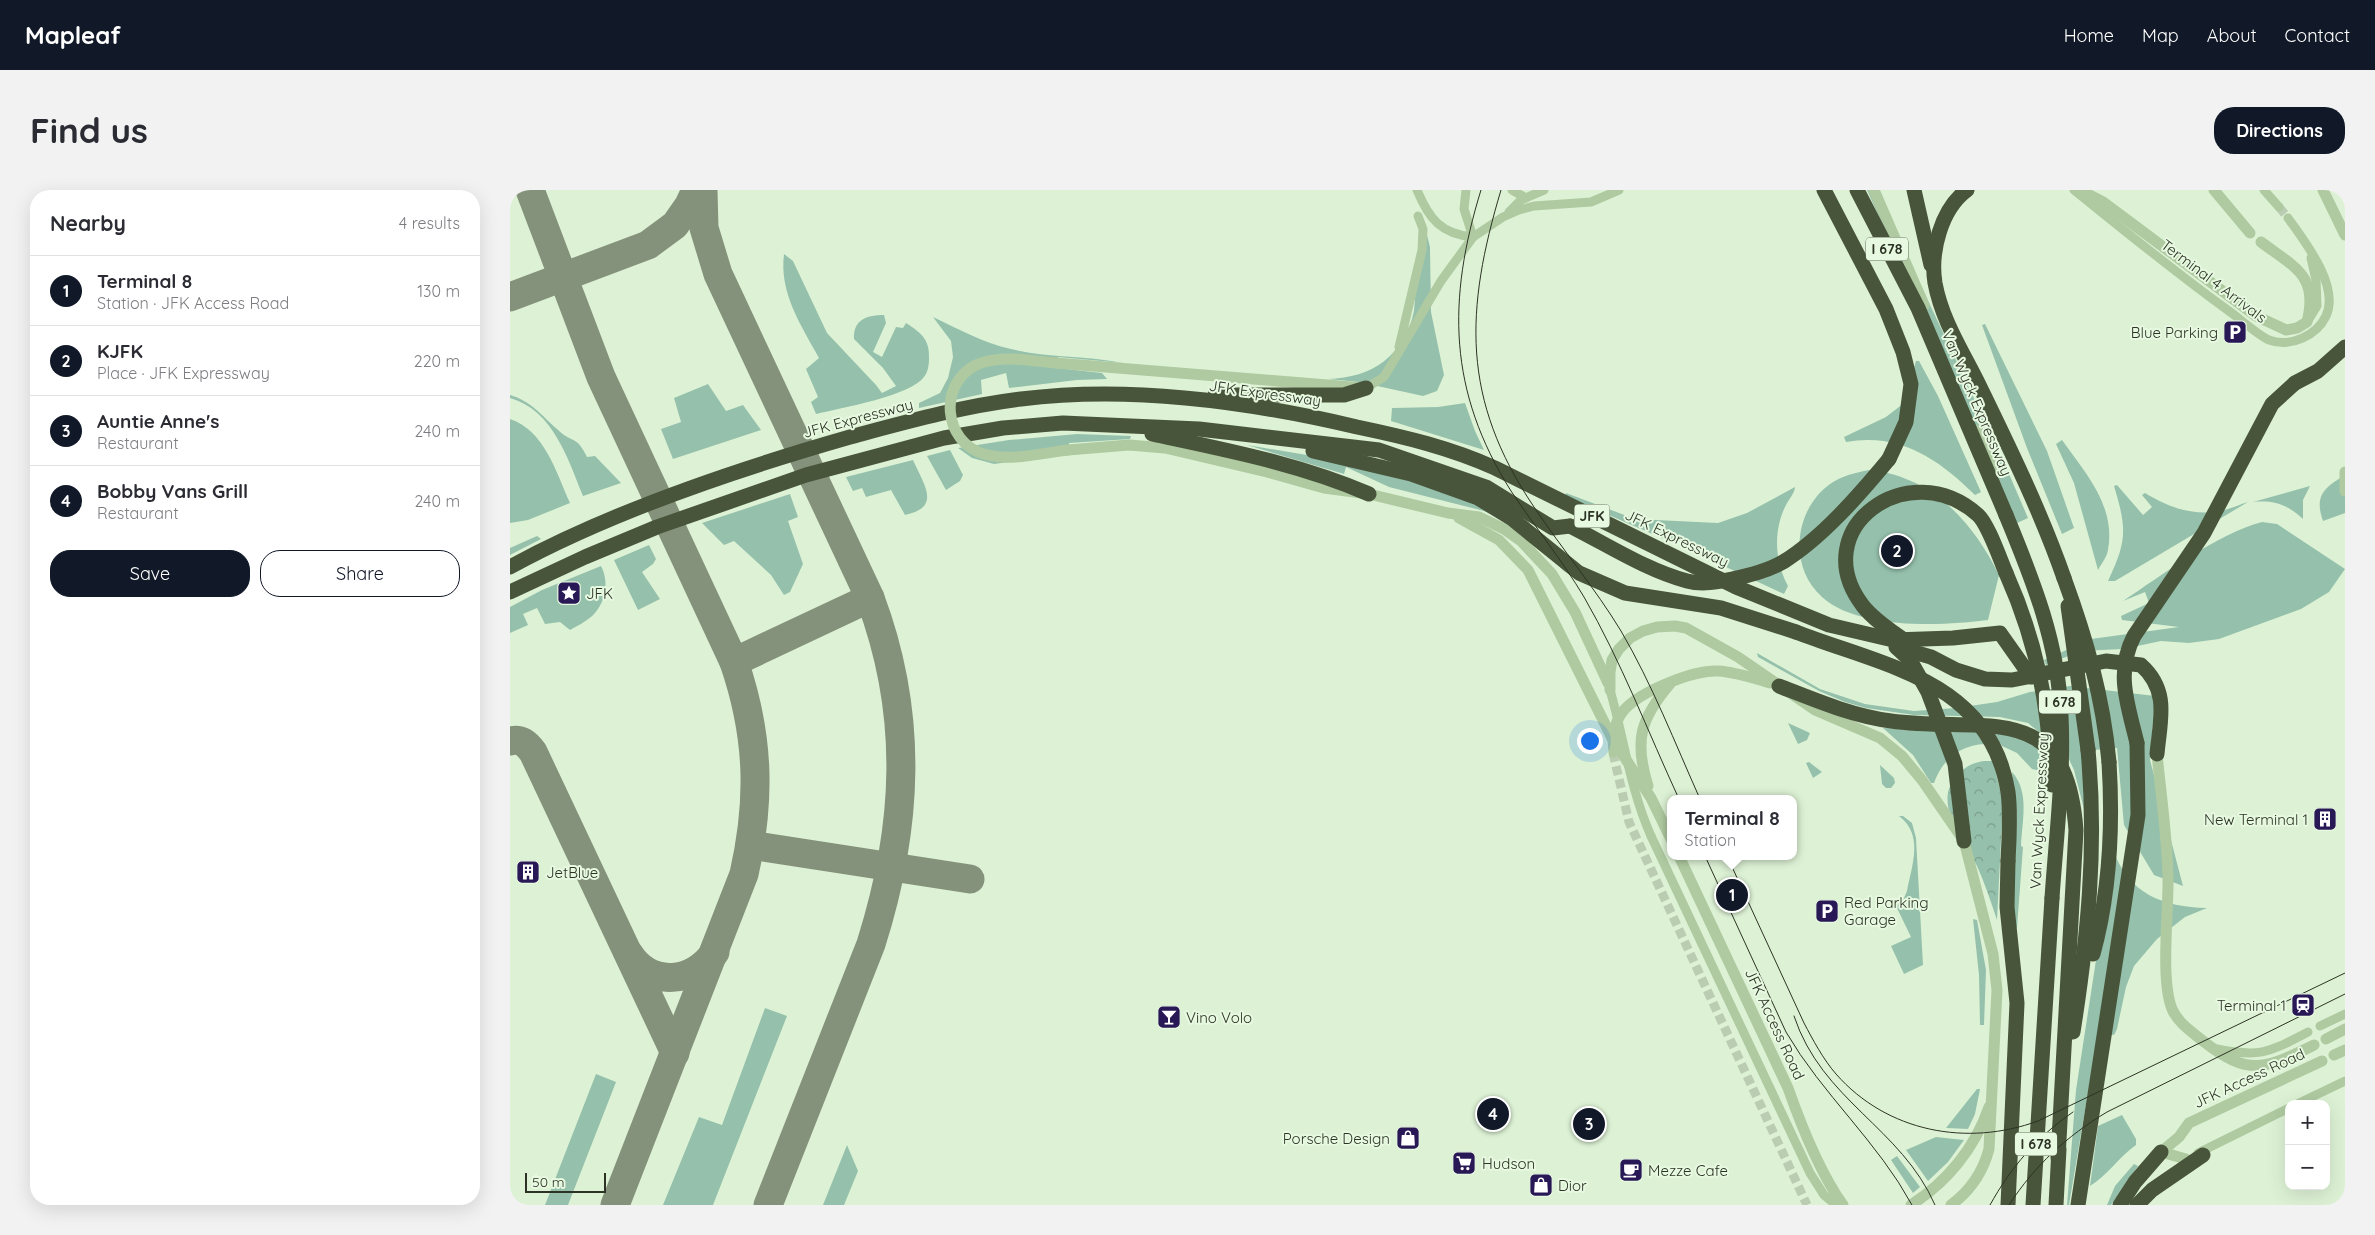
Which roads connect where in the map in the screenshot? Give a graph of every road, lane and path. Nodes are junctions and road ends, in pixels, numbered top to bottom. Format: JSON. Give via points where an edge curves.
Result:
{"nodes":[{"id":1,"x":1417,"y":190,"type":"edge"},
{"id":2,"x":1466,"y":190,"type":"edge"},
{"id":3,"x":1512,"y":190,"type":"edge"},
{"id":4,"x":1544,"y":190,"type":"edge"},
{"id":5,"x":1619,"y":190,"type":"edge"},
{"id":6,"x":1824,"y":190,"type":"edge"},
{"id":7,"x":1857,"y":190,"type":"edge"},
{"id":8,"x":1874,"y":190,"type":"edge"},
{"id":9,"x":1914,"y":190,"type":"edge"},
{"id":10,"x":1967,"y":190,"type":"edge"},
{"id":11,"x":2074,"y":190,"type":"edge"},
{"id":12,"x":2080,"y":190,"type":"edge"},
{"id":13,"x":2214,"y":190,"type":"edge"},
{"id":14,"x":2264,"y":190,"type":"edge"},
{"id":15,"x":2323,"y":190,"type":"edge"},
{"id":16,"x":1526,"y":198,"type":"junction"},
{"id":17,"x":2279,"y":207,"type":"tunnel mouth"},
{"id":18,"x":1418,"y":216,"type":"dead end"},
{"id":19,"x":1503,"y":217,"type":"junction"},
{"id":20,"x":2288,"y":218,"type":"tunnel mouth"},
{"id":21,"x":2250,"y":233,"type":"dead end"},
{"id":22,"x":2345,"y":235,"type":"edge"},
{"id":23,"x":1473,"y":237,"type":"junction"},
{"id":24,"x":2261,"y":242,"type":"dead end"},
{"id":25,"x":2308,"y":249,"type":"junction"},
{"id":26,"x":1935,"y":281,"type":"junction"},
{"id":27,"x":2308,"y":322,"type":"junction"},
{"id":28,"x":2345,"y":347,"type":"edge"},
{"id":29,"x":1396,"y":358,"type":"junction"},
{"id":30,"x":1366,"y":388,"type":"junction"},
{"id":31,"x":1162,"y":397,"type":"junction"},
{"id":32,"x":1104,"y":423,"type":"junction"},
{"id":33,"x":1199,"y":429,"type":"junction"},
{"id":34,"x":1379,"y":450,"type":"junction"},
{"id":35,"x":2345,"y":472,"type":"edge"},
{"id":36,"x":2345,"y":491,"type":"edge"},
{"id":37,"x":1369,"y":494,"type":"junction"},
{"id":38,"x":1999,"y":499,"type":"junction"},
{"id":39,"x":1448,"y":513,"type":"junction"},
{"id":40,"x":1570,"y":526,"type":"junction"},
{"id":41,"x":510,"y":567,"type":"edge"},
{"id":42,"x":550,"y":572,"type":"junction"},
{"id":43,"x":2064,"y":578,"type":"junction"},
{"id":44,"x":510,"y":592,"type":"edge"},
{"id":45,"x":510,"y":598,"type":"edge"},
{"id":46,"x":1900,"y":643,"type":"junction"},
{"id":47,"x":2031,"y":677,"type":"junction"},
{"id":48,"x":1672,"y":683,"type":"junction"},
{"id":49,"x":1779,"y":686,"type":"junction"},
{"id":50,"x":1610,"y":690,"type":"junction"},
{"id":51,"x":1612,"y":738,"type":"junction"},
{"id":52,"x":1613,"y":754,"type":"tunnel mouth"},
{"id":53,"x":2157,"y":754,"type":"joint"},
{"id":54,"x":1651,"y":798,"type":"junction"},
{"id":55,"x":2056,"y":824,"type":"junction"},
{"id":56,"x":1667,"y":831,"type":"edge"},
{"id":57,"x":1964,"y":840,"type":"junction"},
{"id":58,"x":1681,"y":860,"type":"edge"},
{"id":59,"x":2081,"y":984,"type":"junction"},
{"id":60,"x":2345,"y":1014,"type":"edge"},
{"id":61,"x":2320,"y":1026,"type":"dead end"},
{"id":62,"x":2345,"y":1029,"type":"edge"},
{"id":63,"x":2308,"y":1032,"type":"dead end"},
{"id":64,"x":2326,"y":1039,"type":"dead end"},
{"id":65,"x":2314,"y":1045,"type":"dead end"},
{"id":66,"x":2211,"y":1047,"type":"junction"},
{"id":67,"x":2322,"y":1061,"type":"dead end"},
{"id":68,"x":2345,"y":1081,"type":"edge"},
{"id":69,"x":2345,"y":1085,"type":"edge"},
{"id":70,"x":1993,"y":1096,"type":"junction"},
{"id":71,"x":2306,"y":1100,"type":"edge"},
{"id":72,"x":2315,"y":1100,"type":"edge"},
{"id":73,"x":2285,"y":1110,"type":"edge"},
{"id":74,"x":2285,"y":1115,"type":"edge"},
{"id":75,"x":2161,"y":1152,"type":"junction"},
{"id":76,"x":2202,"y":1155,"type":"joint"},
{"id":77,"x":2058,"y":1158,"type":"junction"},
{"id":78,"x":2186,"y":1159,"type":"junction"},
{"id":79,"x":1955,"y":1203,"type":"edge"},
{"id":80,"x":1836,"y":1205,"type":"edge"},
{"id":81,"x":1843,"y":1205,"type":"edge"},
{"id":82,"x":1911,"y":1205,"type":"edge"},
{"id":83,"x":2008,"y":1205,"type":"edge"},
{"id":84,"x":2033,"y":1205,"type":"edge"},
{"id":85,"x":2056,"y":1205,"type":"edge"},
{"id":86,"x":2078,"y":1205,"type":"edge"},
{"id":87,"x":2120,"y":1205,"type":"edge"},
{"id":88,"x":2136,"y":1205,"type":"edge"},
{"id":89,"x":2148,"y":1205,"type":"edge"}],
"edges":[{"from":1,"to":23,"type":"street","via":[[1424,207],[1444,230]]},
{"from":2,"to":23,"type":"street","via":[[1464,209]]},
{"from":3,"to":16,"type":"street"},
{"from":4,"to":16,"type":"street"},
{"from":5,"to":19,"type":"street","via":[[1592,202],[1534,206]]},
{"from":6,"to":40,"type":"highway","bridge":true,"via":[[1886,309],[1903,352],[1911,384],[1906,422],[1889,459],[1854,500],[1782,562],[1760,573],[1714,583],[1689,582],[1650,568]]},
{"from":7,"to":38,"type":"highway","name":"Van Wyck Expressway","number":"I 678","via":[[1918,308]]},
{"from":8,"to":38,"type":"street","via":[[1992,461]]},
{"from":9,"to":26,"type":"highway"},
{"from":10,"to":26,"type":"highway","via":[[1955,200],[1942,224],[1934,253]]},
{"from":11,"to":25,"type":"street","name":"Terminal 4 Arrivals","via":[[2269,340],[2297,340],[2312,334],[2321,327],[2328,312],[2330,300],[2324,274]]},
{"from":12,"to":27,"type":"street","via":[[2102,202],[2256,316],[2286,330]]},
{"from":13,"to":21,"type":"street"},
{"from":14,"to":17,"type":"street"},
{"from":15,"to":22,"type":"street"},
{"from":16,"to":19,"type":"street"},
{"from":18,"to":29,"type":"street","via":[[1424,229],[1422,250]]},
{"from":19,"to":23,"type":"street"},
{"from":20,"to":25,"type":"street","name":"Terminal 4 Arrivals"},
{"from":23,"to":29,"type":"street","via":[[1441,281]]},
{"from":24,"to":27,"type":"street","via":[[2307,280],[2312,306]]},
{"from":25,"to":27,"type":"street","via":[[2316,280],[2317,306]]},
{"from":26,"to":43,"type":"highway","name":"Van Wyck Expressway","number":"I 678","via":[[1942,314],[2033,501]]},
{"from":28,"to":86,"type":"highway","bridge":true,"via":[[2318,371],[2283,391],[2272,404],[2204,533],[2126,651],[2124,687],[2137,743],[2138,815]]},
{"from":29,"to":30,"type":"street","via":[[1384,377]]},
{"from":30,"to":31,"type":"highway","via":[[1344,395],[1254,393]]},
{"from":30,"to":37,"type":"street","bridge":true,"via":[[1001,359],[977,365],[958,381],[950,400],[950,413],[958,436],[984,454],[1012,456],[1129,445],[1165,448],[1324,488]]},
{"from":31,"to":41,"type":"highway","name":"JFK Expressway","number":"JFK","via":[[1082,395],[1022,398],[897,425],[784,457],[668,498],[565,540]]},
{"from":31,"to":46,"type":"highway","name":"JFK Expressway","number":"JFK","via":[[1300,414],[1454,451],[1736,587],[1829,625]]},
{"from":32,"to":33,"type":"highway","number":"JFK"},
{"from":32,"to":37,"type":"highway","via":[[1270,461],[1333,479]]},
{"from":32,"to":42,"type":"highway","number":"JFK","via":[[1063,422],[1003,428],[884,453],[733,499]]},
{"from":33,"to":34,"type":"highway","number":"JFK"},
{"from":33,"to":83,"type":"highway","bridge":true,"via":[[1341,457],[1458,489],[1494,506],[1565,562],[1600,584],[1625,593],[1728,610],[1796,632],[1919,676],[1945,692],[1969,714],[2000,764],[2009,809],[2007,907],[2018,1003]]},
{"from":34,"to":40,"type":"highway","via":[[1454,467],[1478,476]]},
{"from":34,"to":40,"type":"highway","number":"JFK","via":[[1486,487],[1554,528]]},
{"from":35,"to":36,"type":"street"},
{"from":37,"to":39,"type":"street"},
{"from":38,"to":55,"type":"highway","name":"Van Wyck Expressway","number":"I 678","bridge":true,"via":[[2042,608],[2058,678],[2062,732]]},
{"from":39,"to":50,"type":"street","via":[[1478,517],[1504,529],[1521,541],[1552,574],[1575,612]]},
{"from":39,"to":51,"type":"street","via":[[1495,537],[1528,570]]},
{"from":42,"to":44,"type":"highway","number":"JFK"},
{"from":42,"to":45,"type":"highway"},
{"from":43,"to":59,"type":"highway","name":"Van Wyck Expressway","number":"I 678","bridge":true,"via":[[2088,750],[2092,804],[2089,924]]},
{"from":43,"to":59,"type":"highway","bridge":true,"via":[[2090,650],[2109,762],[2107,883],[2101,924]]},
{"from":46,"to":47,"type":"highway","via":[[1979,678],[2012,680]]},
{"from":46,"to":47,"type":"highway","name":"JFK Expressway","number":"JFK","via":[[2000,633]]},
{"from":46,"to":55,"type":"highway","bridge":true,"via":[[1862,605],[1853,588],[1847,570],[1851,534],[1878,503],[1893,496],[1909,492],[1944,496],[1979,516],[2014,590],[2037,664],[2047,722]]},
{"from":46,"to":57,"type":"highway","via":[[1928,692],[1955,764]]},
{"from":47,"to":53,"type":"highway","via":[[2106,661],[2141,665],[2158,684],[2161,695]]},
{"from":48,"to":49,"type":"street","via":[[1689,675],[1718,671]]},
{"from":48,"to":51,"type":"street","via":[[1628,705],[1617,721]]},
{"from":48,"to":54,"type":"street","via":[[1649,711],[1644,727],[1642,758]]},
{"from":49,"to":50,"type":"street","via":[[1697,633],[1663,626],[1630,638],[1619,649],[1612,660]]},
{"from":49,"to":57,"type":"street","via":[[1815,710],[1872,734],[1902,756]]},
{"from":49,"to":77,"type":"highway","via":[[1876,719],[2009,727],[2036,739],[2059,764],[2070,791],[2076,830]]},
{"from":50,"to":80,"type":"street","bridge":true,"via":[[1642,816],[1810,1173],[1824,1195]]},
{"from":51,"to":52,"type":"street"},
{"from":51,"to":54,"type":"street"},
{"from":53,"to":66,"type":"street","name":"JFK Access Road","via":[[2167,846],[2169,997],[2179,1020]]},
{"from":54,"to":56,"type":"street"},
{"from":55,"to":84,"type":"highway","name":"Van Wyck Expressway","number":"I 678","bridge":true},
{"from":57,"to":70,"type":"street","via":[[1996,974]]},
{"from":58,"to":81,"type":"street","name":"JFK Access Road"},
{"from":59,"to":77,"type":"highway","name":"Van Wyck Expressway","number":"I 678","via":[[2064,1092]]},
{"from":60,"to":61,"type":"street"},
{"from":62,"to":64,"type":"street"},
{"from":63,"to":66,"type":"street","via":[[2269,1052],[2258,1054]]},
{"from":65,"to":66,"type":"street","name":"JFK Access Road","via":[[2268,1065],[2239,1064]]},
{"from":67,"to":75,"type":"street","name":"JFK Access Road","via":[[2189,1123],[2179,1137]]},
{"from":68,"to":71,"type":"street"},
{"from":69,"to":72,"type":"street"},
{"from":70,"to":79,"type":"street","via":[[1987,1158],[1979,1175]]},
{"from":70,"to":82,"type":"street","via":[[1980,1130],[1961,1160],[1936,1186]]},
{"from":73,"to":78,"type":"street"},
{"from":74,"to":76,"type":"street"},
{"from":75,"to":78,"type":"street"},
{"from":75,"to":87,"type":"highway"},
{"from":76,"to":88,"type":"highway","bridge":true},
{"from":77,"to":85,"type":"highway","name":"Van Wyck Expressway","number":"I 678"},
{"from":78,"to":89,"type":"highway","via":[[2166,1174]]}]}
